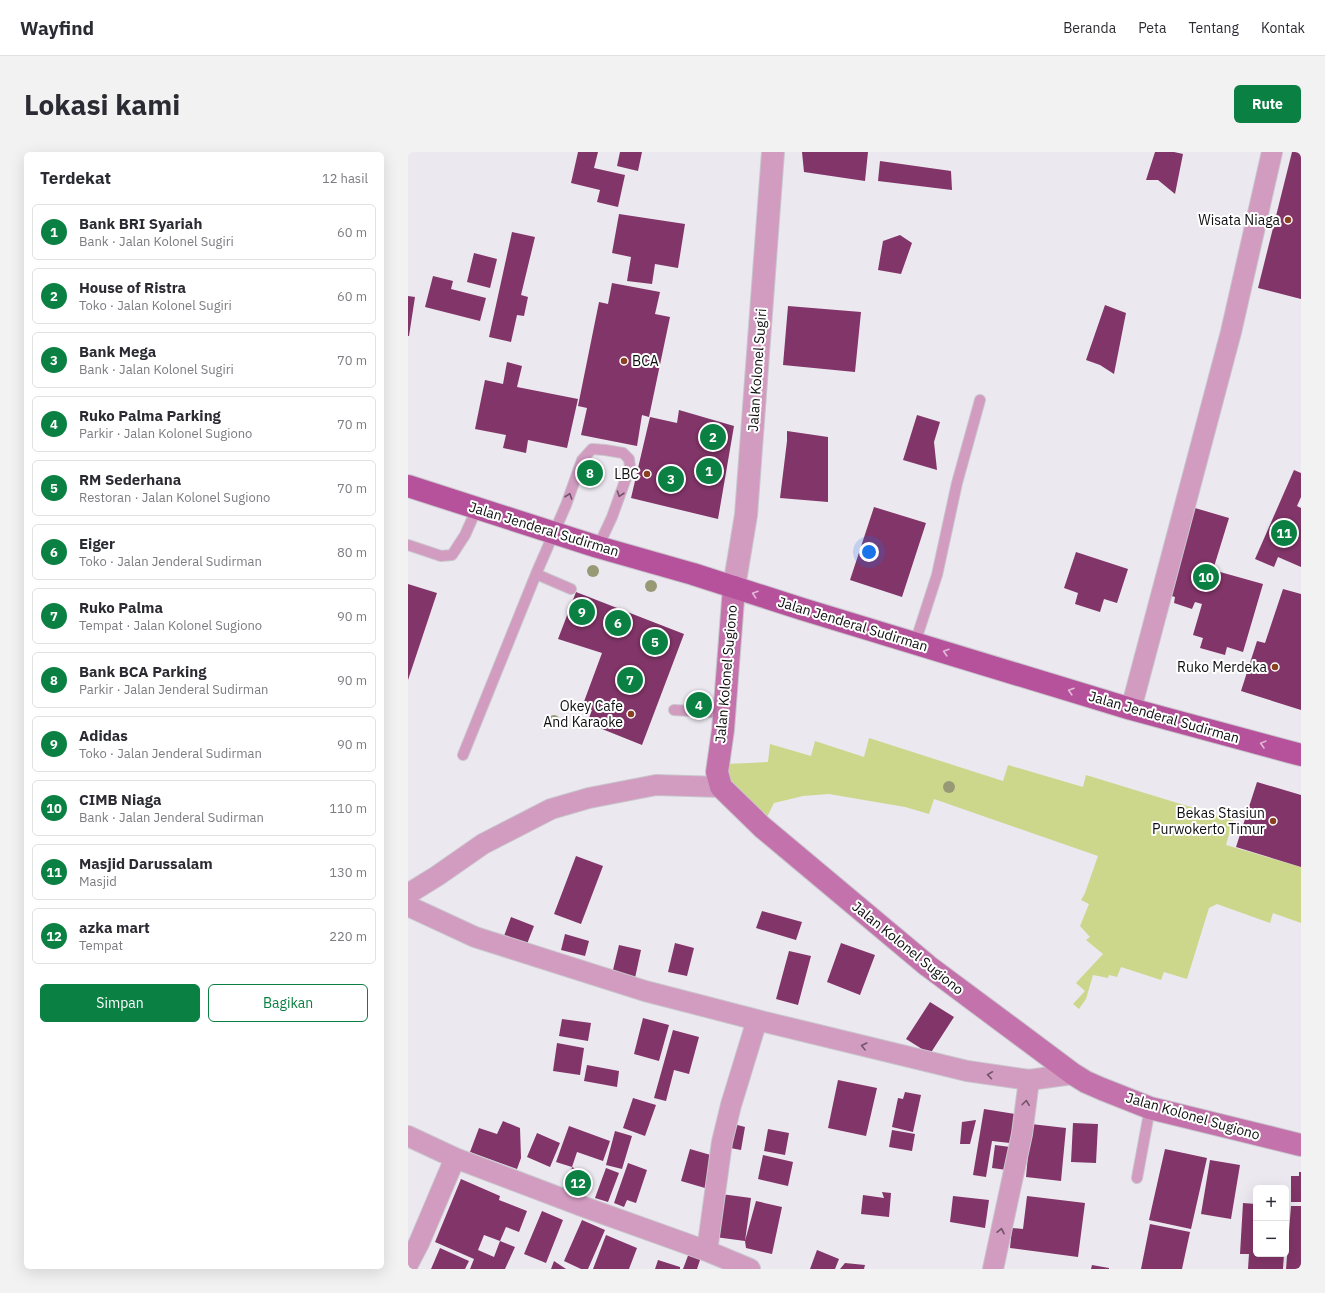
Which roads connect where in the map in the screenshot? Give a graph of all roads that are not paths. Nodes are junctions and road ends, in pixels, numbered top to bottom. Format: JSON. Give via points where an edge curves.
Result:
{"nodes":[{"id":1,"x":773,"y":152,"type":"edge"},
{"id":2,"x":1272,"y":152,"type":"edge"},
{"id":3,"x":980,"y":400,"type":"dead end"},
{"id":4,"x":408,"y":486,"type":"edge"},
{"id":5,"x":477,"y":508,"type":"junction"},
{"id":6,"x":554,"y":532,"type":"junction"},
{"id":7,"x":408,"y":545,"type":"edge"},
{"id":8,"x":598,"y":547,"type":"junction"},
{"id":9,"x":536,"y":574,"type":"junction"},
{"id":10,"x":734,"y":587,"type":"junction"},
{"id":11,"x":571,"y":589,"type":"dead end"},
{"id":12,"x":915,"y":643,"type":"junction"},
{"id":13,"x":1131,"y":709,"type":"junction"},
{"id":14,"x":674,"y":710,"type":"dead end"},
{"id":15,"x":724,"y":714,"type":"junction"},
{"id":16,"x":463,"y":754,"type":"dead end"},
{"id":17,"x":1301,"y":754,"type":"edge"},
{"id":18,"x":721,"y":787,"type":"junction"},
{"id":19,"x":408,"y":894,"type":"edge"},
{"id":20,"x":408,"y":906,"type":"edge"},
{"id":21,"x":757,"y":1020,"type":"junction"},
{"id":22,"x":1073,"y":1074,"type":"junction"},
{"id":23,"x":1029,"y":1080,"type":"junction"},
{"id":24,"x":1150,"y":1108,"type":"junction"},
{"id":25,"x":408,"y":1136,"type":"edge"},
{"id":26,"x":1301,"y":1145,"type":"edge"},
{"id":27,"x":455,"y":1158,"type":"junction"},
{"id":28,"x":1137,"y":1178,"type":"dead end"},
{"id":29,"x":707,"y":1251,"type":"junction"},
{"id":30,"x":408,"y":1264,"type":"edge"},
{"id":31,"x":750,"y":1269,"type":"edge"},
{"id":32,"x":993,"y":1269,"type":"edge"}],
"edges":[{"from":1,"to":10,"type":"street","name":"Jalan Kolonel Sugiri","via":[[746,515]]},
{"from":2,"to":13,"type":"street","via":[[1231,332]]},
{"from":3,"to":12,"type":"lane","via":[[957,483],[937,575]]},
{"from":4,"to":5,"type":"main road","name":"Jalan Jenderal Sudirman"},
{"from":5,"to":6,"type":"main road","name":"Jalan Jenderal Sudirman"},
{"from":5,"to":7,"type":"lane","via":[[465,535],[452,555],[441,556]]},
{"from":6,"to":8,"type":"main road","name":"Jalan Jenderal Sudirman"},
{"from":6,"to":8,"type":"lane","one_way":true,"via":[[582,460],[592,450],[623,453],[629,459],[630,467]]},
{"from":6,"to":9,"type":"lane"},
{"from":8,"to":10,"type":"main road","name":"Jalan Jenderal Sudirman"},
{"from":9,"to":11,"type":"lane"},
{"from":9,"to":16,"type":"lane"},
{"from":12,"to":10,"type":"main road","name":"Jalan Jenderal Sudirman","one_way":true},
{"from":10,"to":15,"type":"main road","name":"Jalan Kolonel Sugiono"},
{"from":13,"to":12,"type":"main road","name":"Jalan Jenderal Sudirman","one_way":true},
{"from":17,"to":13,"type":"main road","name":"Jalan Jenderal Sudirman","one_way":true},
{"from":14,"to":15,"type":"lane"},
{"from":15,"to":18,"type":"main road","name":"Jalan Kolonel Sugiono","via":[[718,772]]},
{"from":18,"to":19,"type":"street","via":[[656,784],[551,809],[483,844]]},
{"from":18,"to":22,"type":"main road","name":"Jalan Kolonel Sugiono","via":[[762,827],[928,966]]},
{"from":20,"to":21,"type":"street","via":[[475,937],[646,991]]},
{"from":23,"to":21,"type":"street","one_way":true,"via":[[966,1071]]},
{"from":21,"to":29,"type":"street","via":[[722,1142]]},
{"from":22,"to":23,"type":"street"},
{"from":22,"to":24,"type":"main road","name":"Jalan Kolonel Sugiono","via":[[1086,1082]]},
{"from":32,"to":23,"type":"street","one_way":true,"via":[[1022,1134]]},
{"from":24,"to":26,"type":"main road","name":"Jalan Kolonel Sugiono"},
{"from":24,"to":28,"type":"lane"},
{"from":25,"to":27,"type":"street"},
{"from":27,"to":29,"type":"street"},
{"from":27,"to":30,"type":"street"},
{"from":29,"to":31,"type":"street"}]}
